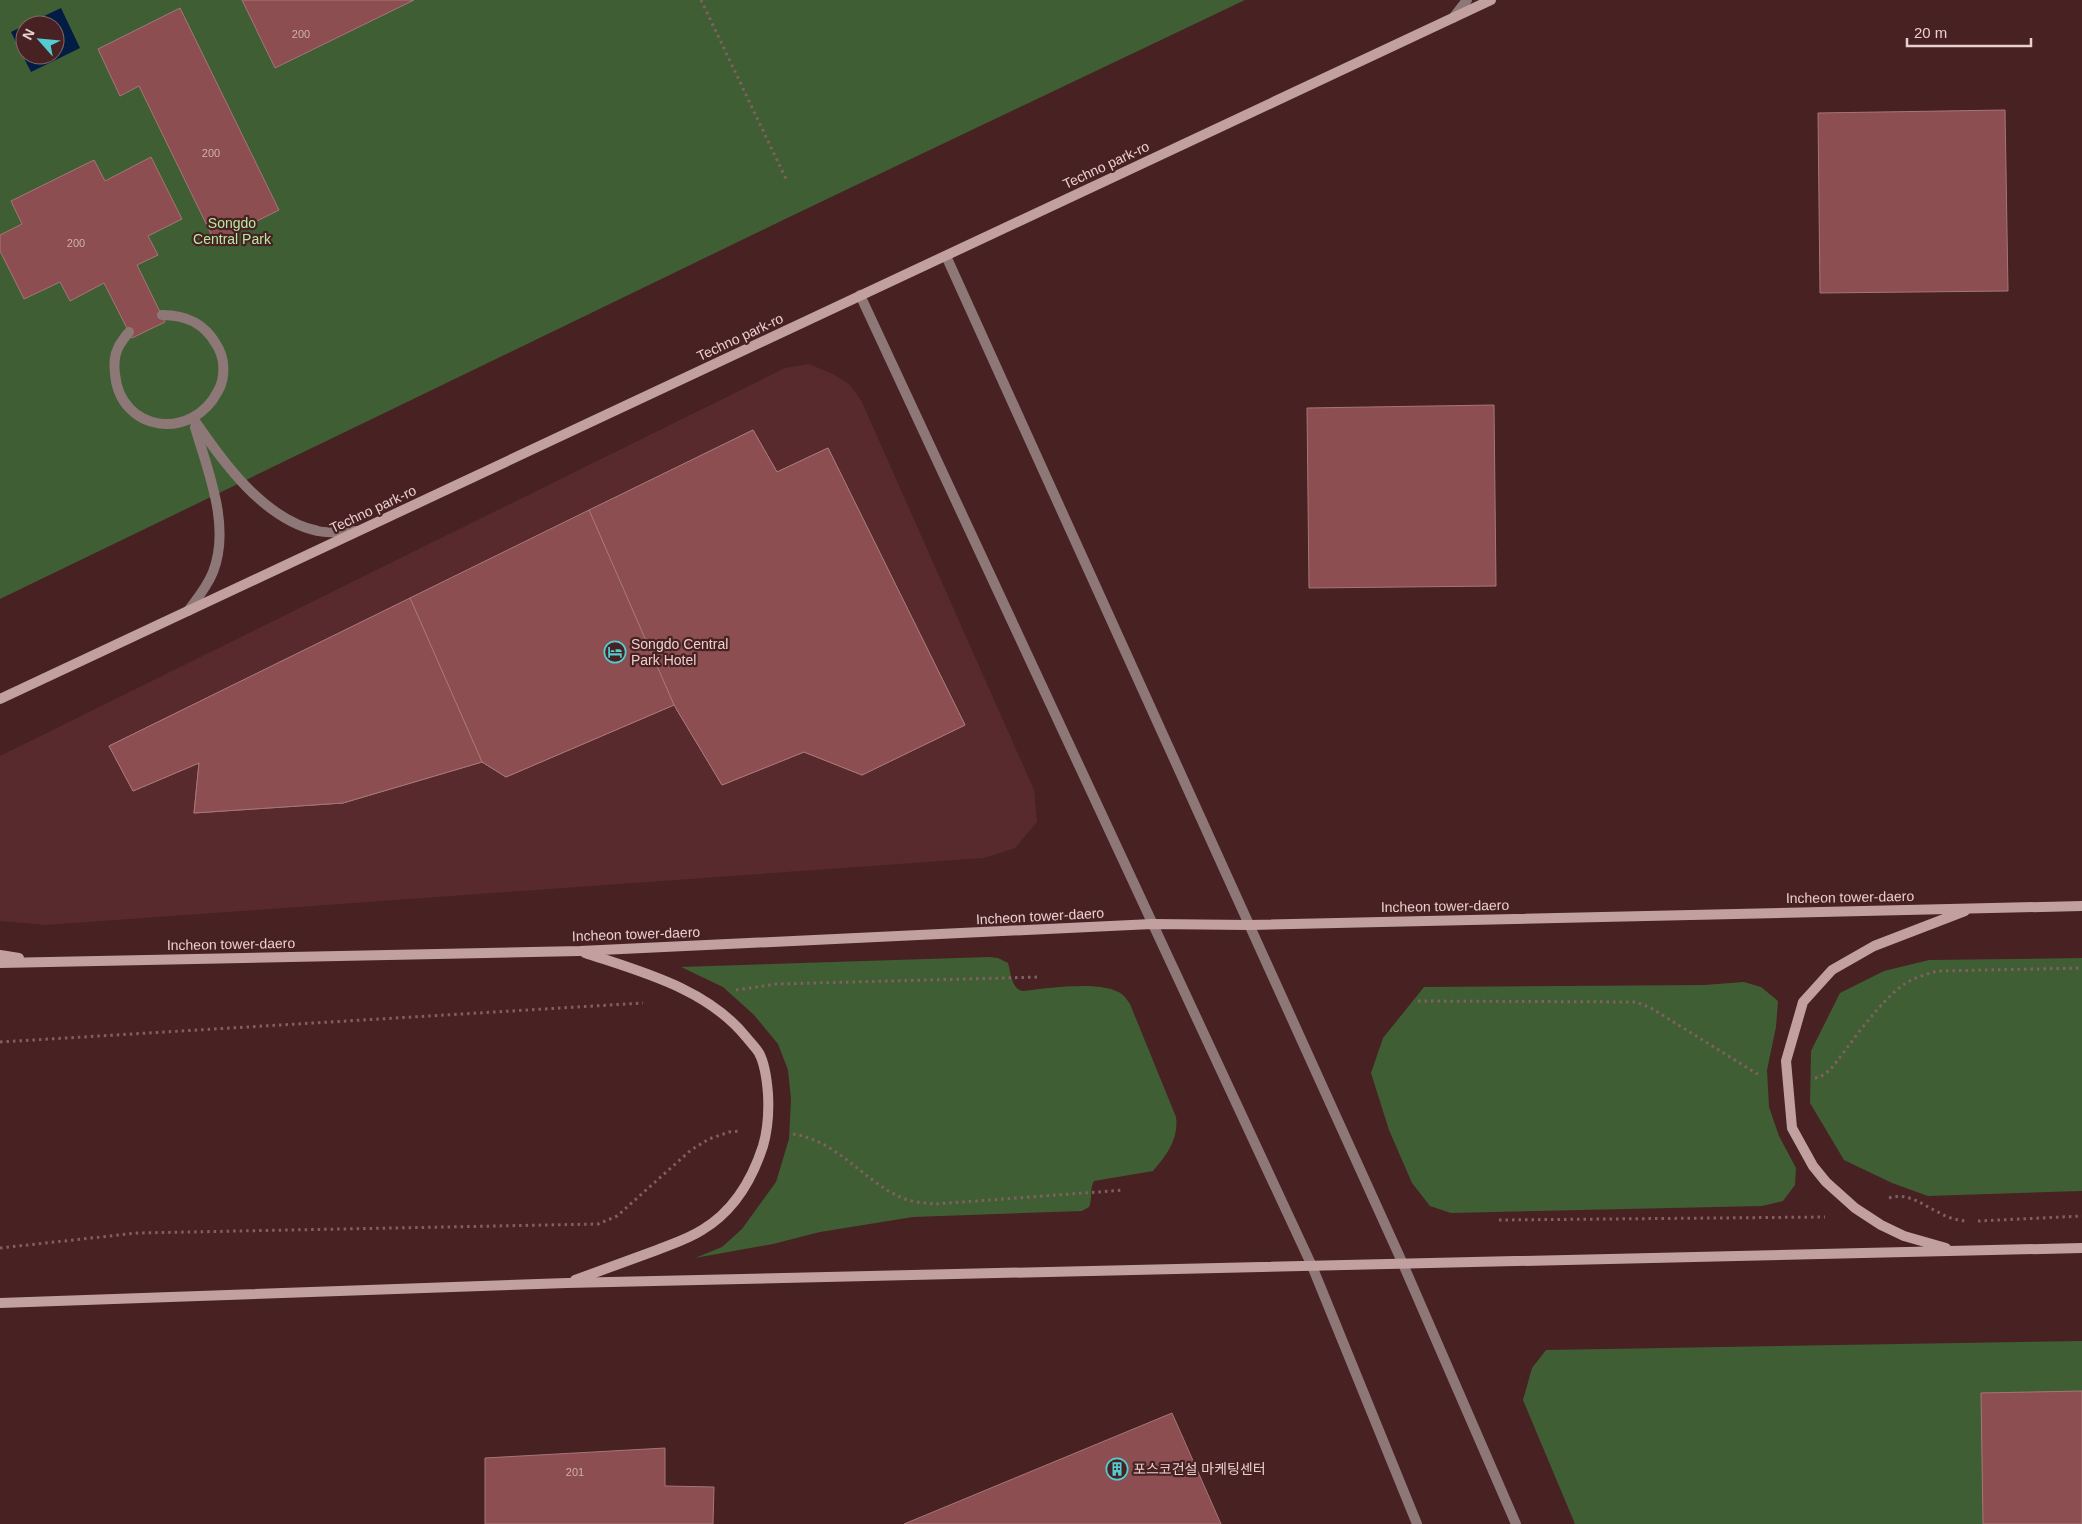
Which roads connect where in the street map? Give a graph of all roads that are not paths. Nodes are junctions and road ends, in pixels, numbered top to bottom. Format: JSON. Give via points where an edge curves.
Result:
{"nodes":[{"id":1,"x":1467,"y":0,"type":"edge"},
{"id":2,"x":1491,"y":0,"type":"edge"},
{"id":3,"x":1453,"y":18,"type":"junction"},
{"id":4,"x":946,"y":256,"type":"junction"},
{"id":5,"x":860,"y":295,"type":"junction"},
{"id":6,"x":162,"y":315,"type":"dead end"},
{"id":7,"x":129,"y":332,"type":"dead end"},
{"id":8,"x":193,"y":418,"type":"junction"},
{"id":9,"x":357,"y":531,"type":"junction"},
{"id":10,"x":188,"y":611,"type":"junction"},
{"id":11,"x":0,"y":699,"type":"edge"},
{"id":12,"x":2082,"y":906,"type":"edge"},
{"id":13,"x":1973,"y":908,"type":"junction"},
{"id":14,"x":1152,"y":924,"type":"junction"},
{"id":15,"x":1250,"y":925,"type":"junction"},
{"id":16,"x":580,"y":951,"type":"junction"},
{"id":17,"x":0,"y":954,"type":"edge"},
{"id":18,"x":40,"y":962,"type":"junction"},
{"id":19,"x":0,"y":963,"type":"edge"},
{"id":20,"x":2082,"y":1248,"type":"edge"},
{"id":21,"x":1957,"y":1251,"type":"junction"},
{"id":22,"x":1403,"y":1264,"type":"junction"},
{"id":23,"x":1312,"y":1266,"type":"junction"},
{"id":24,"x":567,"y":1283,"type":"junction"},
{"id":25,"x":0,"y":1303,"type":"edge"},
{"id":26,"x":1416,"y":1524,"type":"edge"},
{"id":27,"x":1516,"y":1524,"type":"edge"}],
"edges":[{"from":1,"to":3,"type":"street"},
{"from":2,"to":3,"type":"main road","name":"Techno park-ro"},
{"from":3,"to":4,"type":"main road","name":"Techno park-ro"},
{"from":4,"to":5,"type":"main road","name":"Techno park-ro"},
{"from":4,"to":15,"type":"street"},
{"from":5,"to":9,"type":"main road","name":"Techno park-ro"},
{"from":5,"to":14,"type":"street"},
{"from":6,"to":8,"type":"street","via":[[176,315],[194,321],[209,332],[219,348],[224,367],[221,386],[213,402]]},
{"from":7,"to":8,"type":"street","via":[[118,348],[114,365],[115,382],[121,398],[132,411],[147,420],[163,424],[182,423]]},
{"from":8,"to":9,"type":"street","via":[[218,456],[266,504],[292,521],[319,532]]},
{"from":8,"to":10,"type":"street","via":[[214,493],[220,532],[213,572]]},
{"from":9,"to":10,"type":"main road","name":"Techno park-ro"},
{"from":10,"to":11,"type":"main road","name":"Techno park-ro"},
{"from":12,"to":13,"type":"main road","name":"Incheon tower-daero"},
{"from":13,"to":15,"type":"main road","name":"Incheon tower-daero"},
{"from":13,"to":21,"type":"main road","via":[[1874,946],[1832,970],[1803,1002],[1786,1061],[1792,1128],[1826,1182],[1855,1208],[1881,1225],[1904,1236]]},
{"from":14,"to":15,"type":"main road","name":"Incheon tower-daero"},
{"from":14,"to":16,"type":"main road","name":"Incheon tower-daero"},
{"from":14,"to":23,"type":"street"},
{"from":15,"to":22,"type":"street"},
{"from":16,"to":18,"type":"main road","name":"Incheon tower-daero"},
{"from":16,"to":24,"type":"main road","via":[[664,981],[715,1008],[741,1030],[759,1053],[767,1083],[769,1109],[765,1138],[755,1170],[739,1196],[721,1216],[702,1231],[677,1242]]},
{"from":17,"to":18,"type":"main road"},
{"from":18,"to":19,"type":"main road","name":"Incheon tower-daero"},
{"from":20,"to":21,"type":"main road"},
{"from":21,"to":22,"type":"main road"},
{"from":22,"to":23,"type":"main road"},
{"from":22,"to":27,"type":"street"},
{"from":23,"to":24,"type":"main road"},
{"from":23,"to":26,"type":"street"},
{"from":24,"to":25,"type":"main road"}]}
